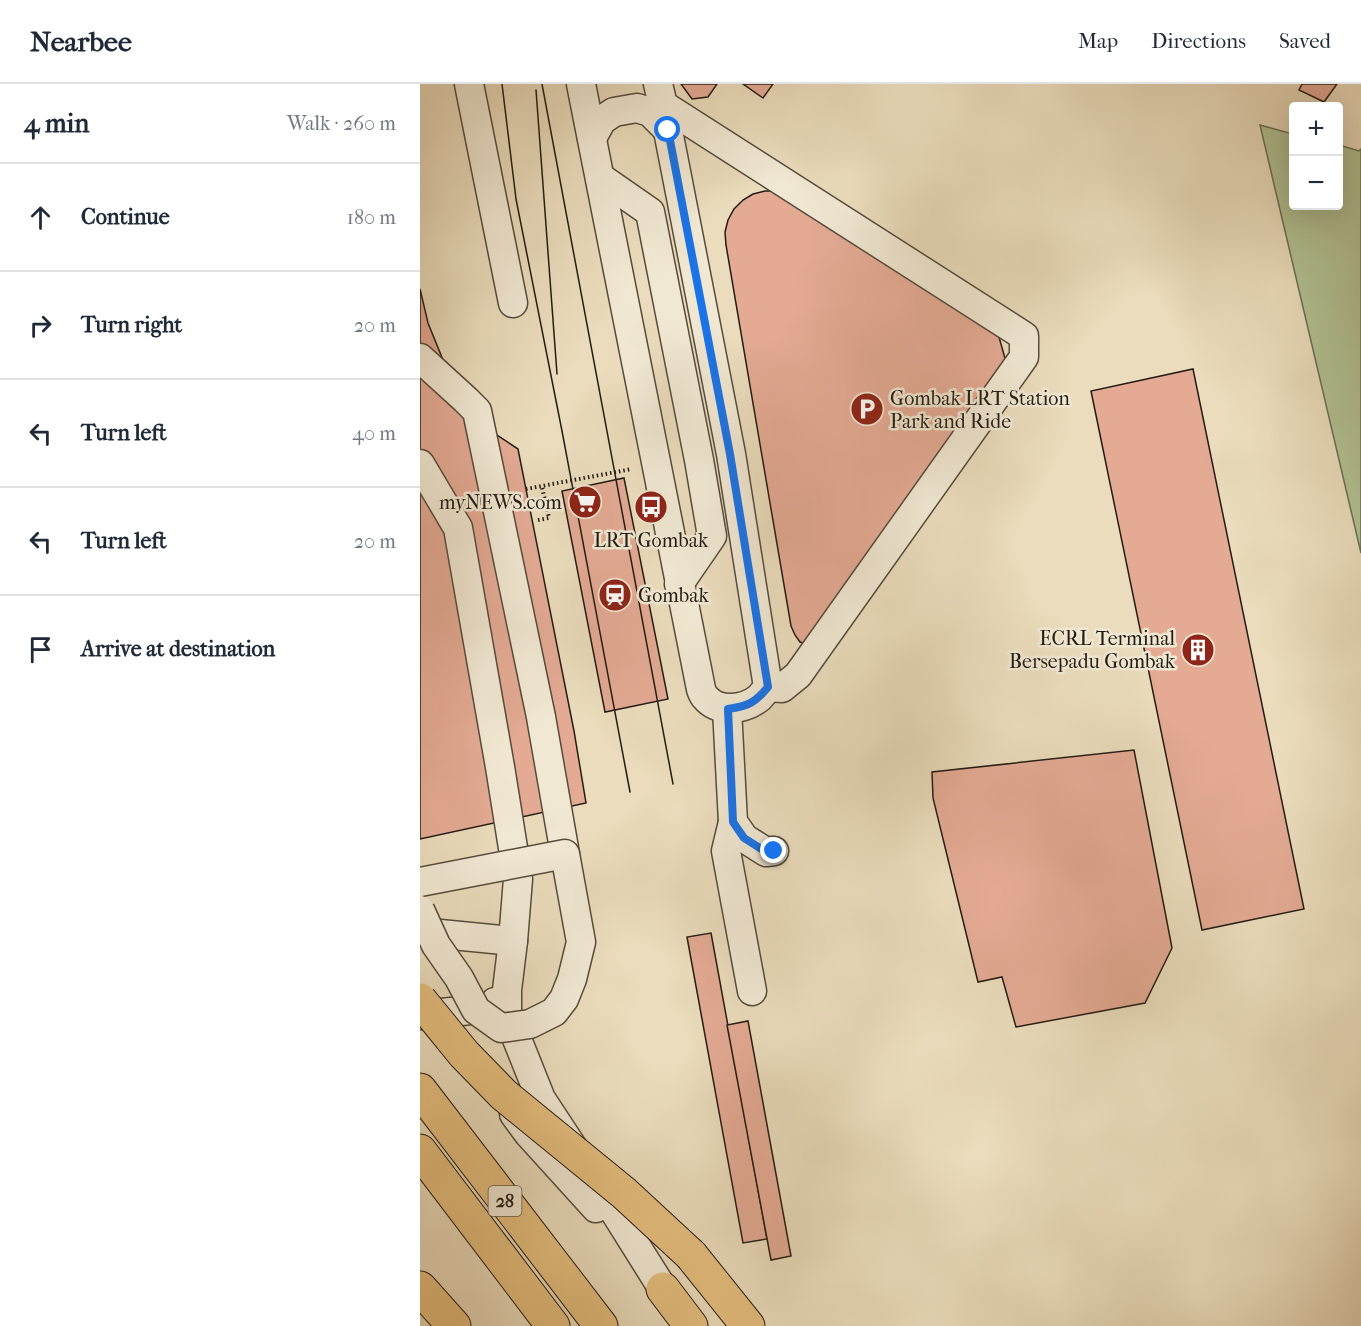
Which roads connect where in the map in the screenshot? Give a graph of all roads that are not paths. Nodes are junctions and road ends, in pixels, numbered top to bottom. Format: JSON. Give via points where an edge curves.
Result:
{"nodes":[{"id":1,"x":469,"y":84,"type":"edge"},
{"id":2,"x":581,"y":84,"type":"edge"},
{"id":3,"x":663,"y":106,"type":"edge"},
{"id":4,"x":592,"y":138,"type":"junction"},
{"id":5,"x":600,"y":178,"type":"junction"},
{"id":6,"x":513,"y":303,"type":"dead end"},
{"id":7,"x":420,"y":358,"type":"edge"},
{"id":8,"x":420,"y":464,"type":"edge"},
{"id":9,"x":679,"y":584,"type":"junction"},
{"id":10,"x":768,"y":687,"type":"junction"},
{"id":11,"x":728,"y":709,"type":"junction"},
{"id":12,"x":733,"y":822,"type":"junction"},
{"id":13,"x":774,"y":851,"type":"dead end"},
{"id":14,"x":565,"y":854,"type":"junction"},
{"id":15,"x":420,"y":882,"type":"edge"},
{"id":16,"x":420,"y":910,"type":"edge"},
{"id":17,"x":420,"y":932,"type":"edge"},
{"id":18,"x":513,"y":942,"type":"junction"},
{"id":19,"x":507,"y":990,"type":"junction"},
{"id":20,"x":752,"y":991,"type":"dead end"},
{"id":21,"x":427,"y":1006,"type":"edge"},
{"id":22,"x":420,"y":1090,"type":"edge"},
{"id":23,"x":420,"y":1150,"type":"edge"},
{"id":24,"x":420,"y":1288,"type":"edge"},
{"id":25,"x":663,"y":1289,"type":"junction"},
{"id":26,"x":596,"y":1319,"type":"edge"},
{"id":27,"x":454,"y":1326,"type":"edge"},
{"id":28,"x":553,"y":1326,"type":"edge"},
{"id":29,"x":691,"y":1326,"type":"edge"},
{"id":30,"x":748,"y":1326,"type":"edge"}],
"edges":[{"from":1,"to":6,"type":"lane"},
{"from":2,"to":4,"type":"lane"},
{"from":3,"to":4,"type":"lane","via":[[650,112],[637,108],[614,112],[602,120]]},
{"from":3,"to":10,"type":"lane","via":[[730,454]]},
{"from":3,"to":10,"type":"lane","via":[[1024,336],[1024,357],[798,675],[782,688]]},
{"from":4,"to":5,"type":"lane"},
{"from":5,"to":9,"type":"lane"},
{"from":5,"to":9,"type":"lane","via":[[650,212],[695,437],[712,536]]},
{"from":7,"to":14,"type":"lane","via":[[477,411],[541,717]]},
{"from":8,"to":18,"type":"lane","via":[[458,528],[518,879]]},
{"from":9,"to":11,"type":"lane","via":[[701,689],[714,704]]},
{"from":10,"to":11,"type":"lane","via":[[743,707]]},
{"from":11,"to":12,"type":"lane"},
{"from":12,"to":13,"type":"lane","via":[[744,838],[766,852]]},
{"from":12,"to":20,"type":"lane","via":[[726,851]]},
{"from":14,"to":15,"type":"lane","bridge":true},
{"from":14,"to":16,"type":"lane","bridge":true,"via":[[581,942],[564,999],[554,1012],[530,1024],[501,1028],[476,1010],[436,945]]},
{"from":17,"to":18,"type":"lane"},
{"from":18,"to":19,"type":"lane"},
{"from":19,"to":21,"type":"lane","via":[[491,1008]]},
{"from":19,"to":25,"type":"lane","via":[[507,1014],[541,1099]]},
{"from":21,"to":25,"type":"lane","via":[[528,1133],[617,1231]]},
{"from":21,"to":30,"type":"highway","bridge":true,"via":[[464,1054],[504,1095],[624,1193],[691,1255]]},
{"from":22,"to":26,"type":"highway","number":"28"},
{"from":23,"to":28,"type":"highway","number":"28"},
{"from":24,"to":27,"type":"highway"},
{"from":25,"to":29,"type":"highway"}]}
